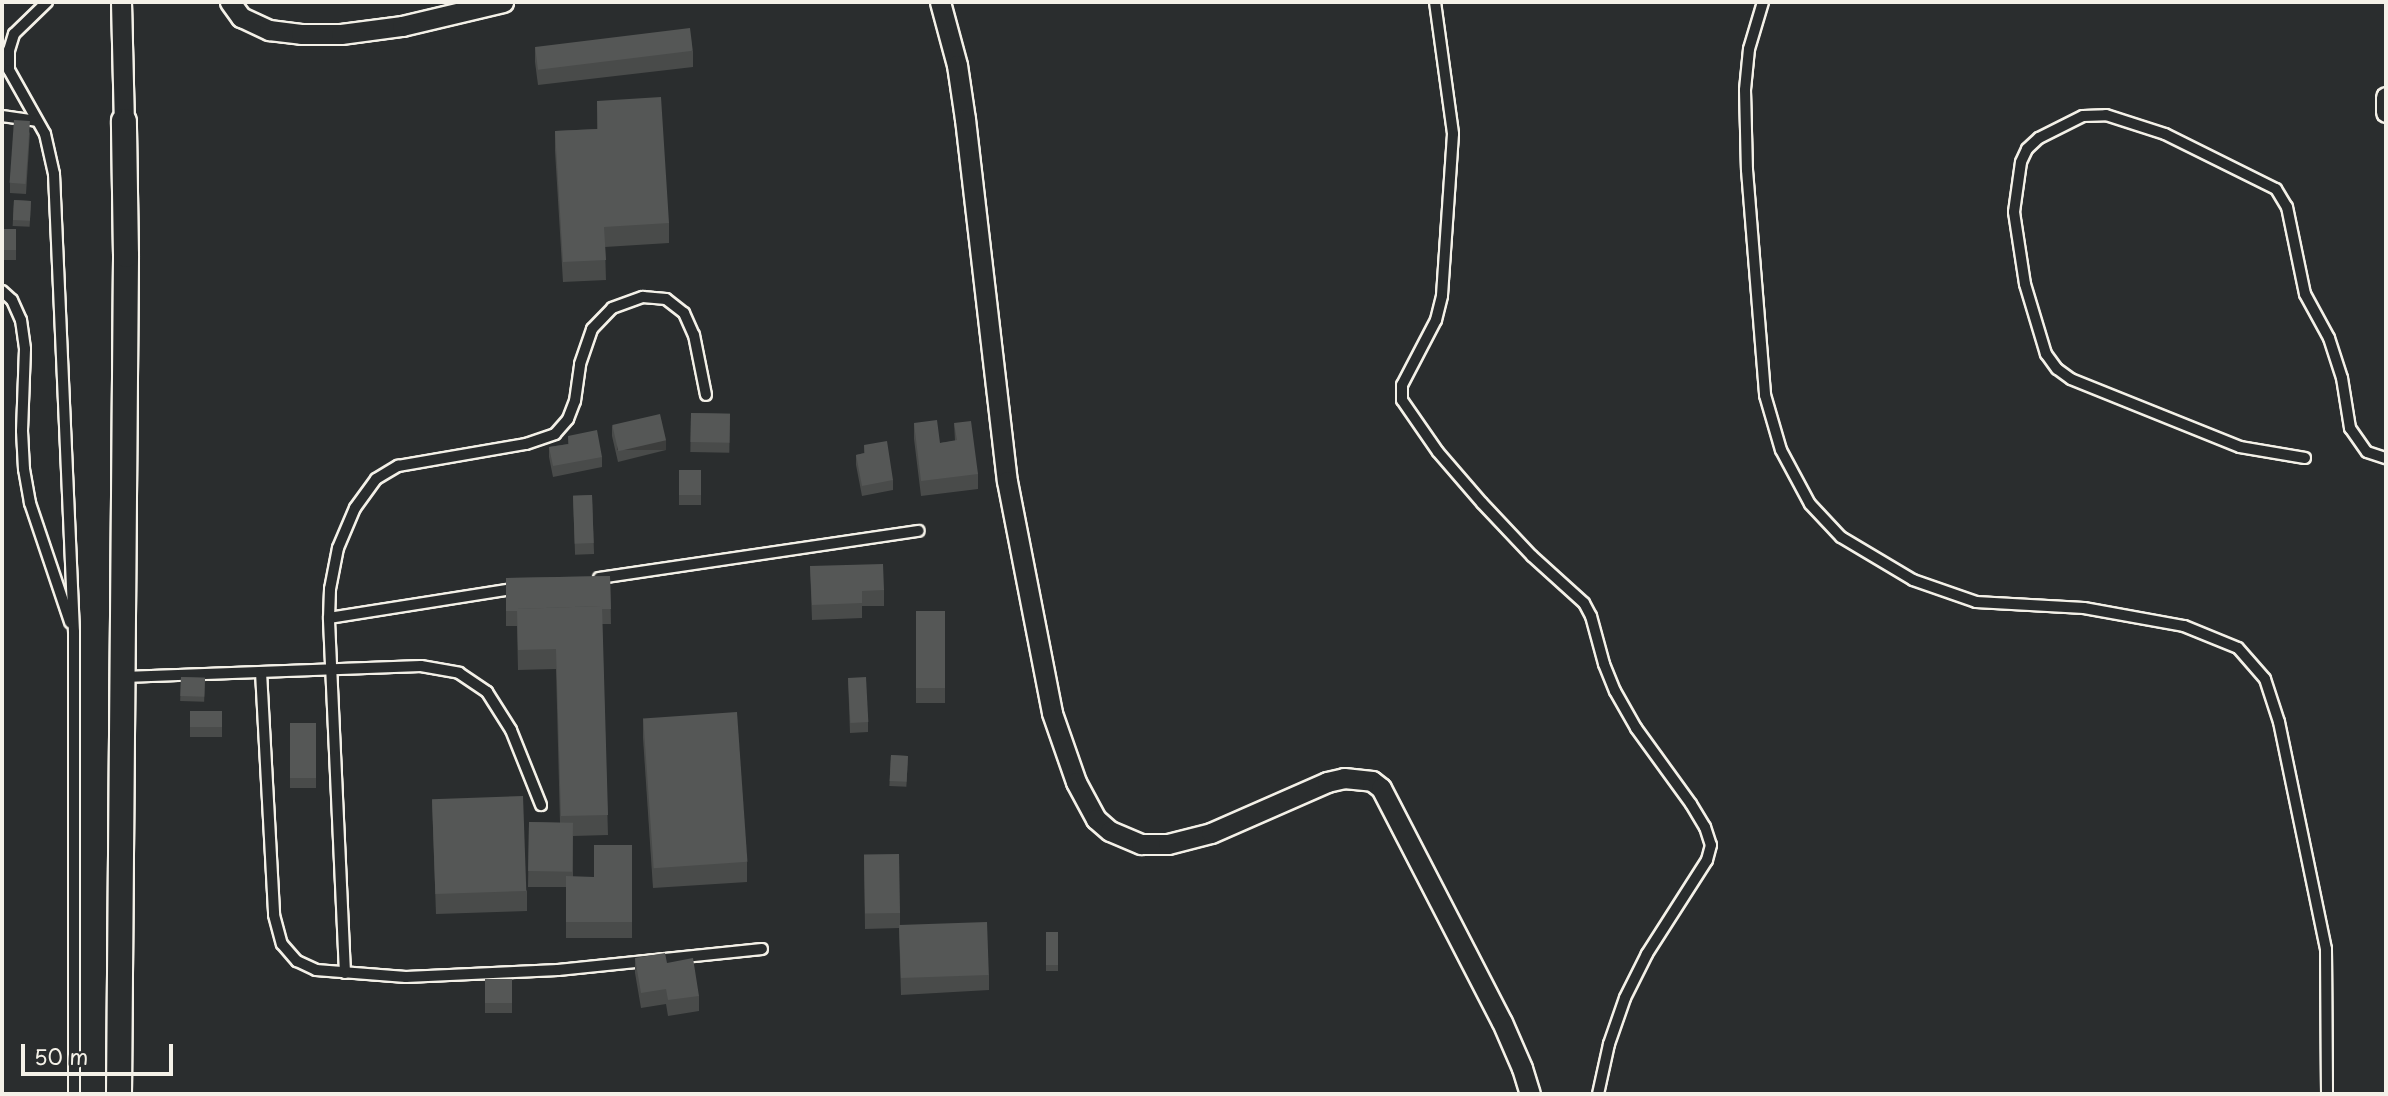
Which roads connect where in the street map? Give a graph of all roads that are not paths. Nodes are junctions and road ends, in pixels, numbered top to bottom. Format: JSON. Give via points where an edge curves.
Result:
{"nodes":[{"id":1,"x":47,"y":2,"type":"edge"},
{"id":2,"x":121,"y":2,"type":"edge"},
{"id":3,"x":230,"y":2,"type":"edge"},
{"id":4,"x":503,"y":2,"type":"edge"},
{"id":5,"x":940,"y":2,"type":"edge"},
{"id":6,"x":1435,"y":2,"type":"edge"},
{"id":7,"x":1763,"y":2,"type":"edge"},
{"id":8,"x":2386,"y":97,"type":"edge"},
{"id":9,"x":2386,"y":112,"type":"edge"},
{"id":10,"x":2,"y":116,"type":"edge"},
{"id":11,"x":37,"y":121,"type":"junction"},
{"id":12,"x":124,"y":121,"type":"joint"},
{"id":13,"x":2,"y":291,"type":"edge"},
{"id":14,"x":706,"y":395,"type":"dead end"},
{"id":15,"x":2305,"y":458,"type":"dead end"},
{"id":16,"x":2386,"y":458,"type":"edge"},
{"id":17,"x":919,"y":531,"type":"dead end"},
{"id":18,"x":586,"y":580,"type":"edge"},
{"id":19,"x":533,"y":586,"type":"edge"},
{"id":20,"x":329,"y":618,"type":"junction"},
{"id":21,"x":74,"y":632,"type":"junction"},
{"id":22,"x":332,"y":669,"type":"junction"},
{"id":23,"x":261,"y":672,"type":"junction"},
{"id":24,"x":123,"y":677,"type":"junction"},
{"id":25,"x":541,"y":805,"type":"dead end"},
{"id":26,"x":762,"y":949,"type":"dead end"},
{"id":27,"x":345,"y":973,"type":"junction"},
{"id":28,"x":74,"y":1094,"type":"edge"},
{"id":29,"x":119,"y":1094,"type":"edge"},
{"id":30,"x":1530,"y":1094,"type":"edge"},
{"id":31,"x":1598,"y":1094,"type":"edge"},
{"id":32,"x":2327,"y":1094,"type":"edge"}],
"edges":[{"from":1,"to":11,"type":"lane","via":[[14,34],[9,50],[9,70]]},
{"from":2,"to":12,"type":"street"},
{"from":3,"to":4,"type":"street","via":[[241,17],[269,30],[341,34],[402,26]]},
{"from":5,"to":30,"type":"street","via":[[965,119],[1007,481],[1052,713],[1076,782],[1096,818],[1110,831],[1141,844],[1168,844],[1211,833],[1327,782],[1344,778],[1372,781],[1381,788],[1502,1022]]},
{"from":6,"to":31,"type":"lane","via":[[1453,134],[1443,286],[1436,320],[1402,385],[1402,400],[1482,503],[1584,603],[1615,691],[1706,827],[1711,845],[1707,860],[1647,954],[1625,998]]},
{"from":7,"to":32,"type":"lane","via":[[1746,76],[1747,170],[1765,395],[1781,450],[1810,504],[1841,537],[1913,580],[1976,603],[2084,608],[2184,626],[2238,648],[2265,679],[2279,722],[2326,949]]},
{"from":8,"to":9,"type":"street"},
{"from":10,"to":11,"type":"lane"},
{"from":11,"to":21,"type":"lane","via":[[50,150],[54,174]]},
{"from":12,"to":24,"type":"street"},
{"from":13,"to":21,"type":"lane","via":[[12,300],[23,329],[22,431],[30,503]]},
{"from":14,"to":20,"type":"lane","via":[[694,335],[684,313],[666,299],[643,297],[612,307],[592,329],[580,364],[575,401],[555,434],[526,444],[398,466],[376,479],[355,508],[338,548]]},
{"from":15,"to":16,"type":"lane","via":[[2240,447],[2071,379],[2057,369],[2046,354],[2025,285],[2014,212],[2021,162],[2039,138],[2083,116],[2106,115],[2165,134],[2276,189],[2287,207],[2305,294],[2329,338],[2342,378],[2350,428],[2367,452]]},
{"from":17,"to":18,"type":"lane"},
{"from":19,"to":20,"type":"lane"},
{"from":20,"to":22,"type":"lane"},
{"from":21,"to":28,"type":"lane"},
{"from":22,"to":23,"type":"lane"},
{"from":22,"to":25,"type":"lane","via":[[421,666],[459,673],[486,692],[511,730]]},
{"from":22,"to":27,"type":"lane"},
{"from":23,"to":24,"type":"lane"},
{"from":23,"to":27,"type":"lane","via":[[270,870],[279,934],[296,961],[316,970]]},
{"from":24,"to":29,"type":"street"},
{"from":26,"to":27,"type":"lane","via":[[558,970],[406,977]]}]}
